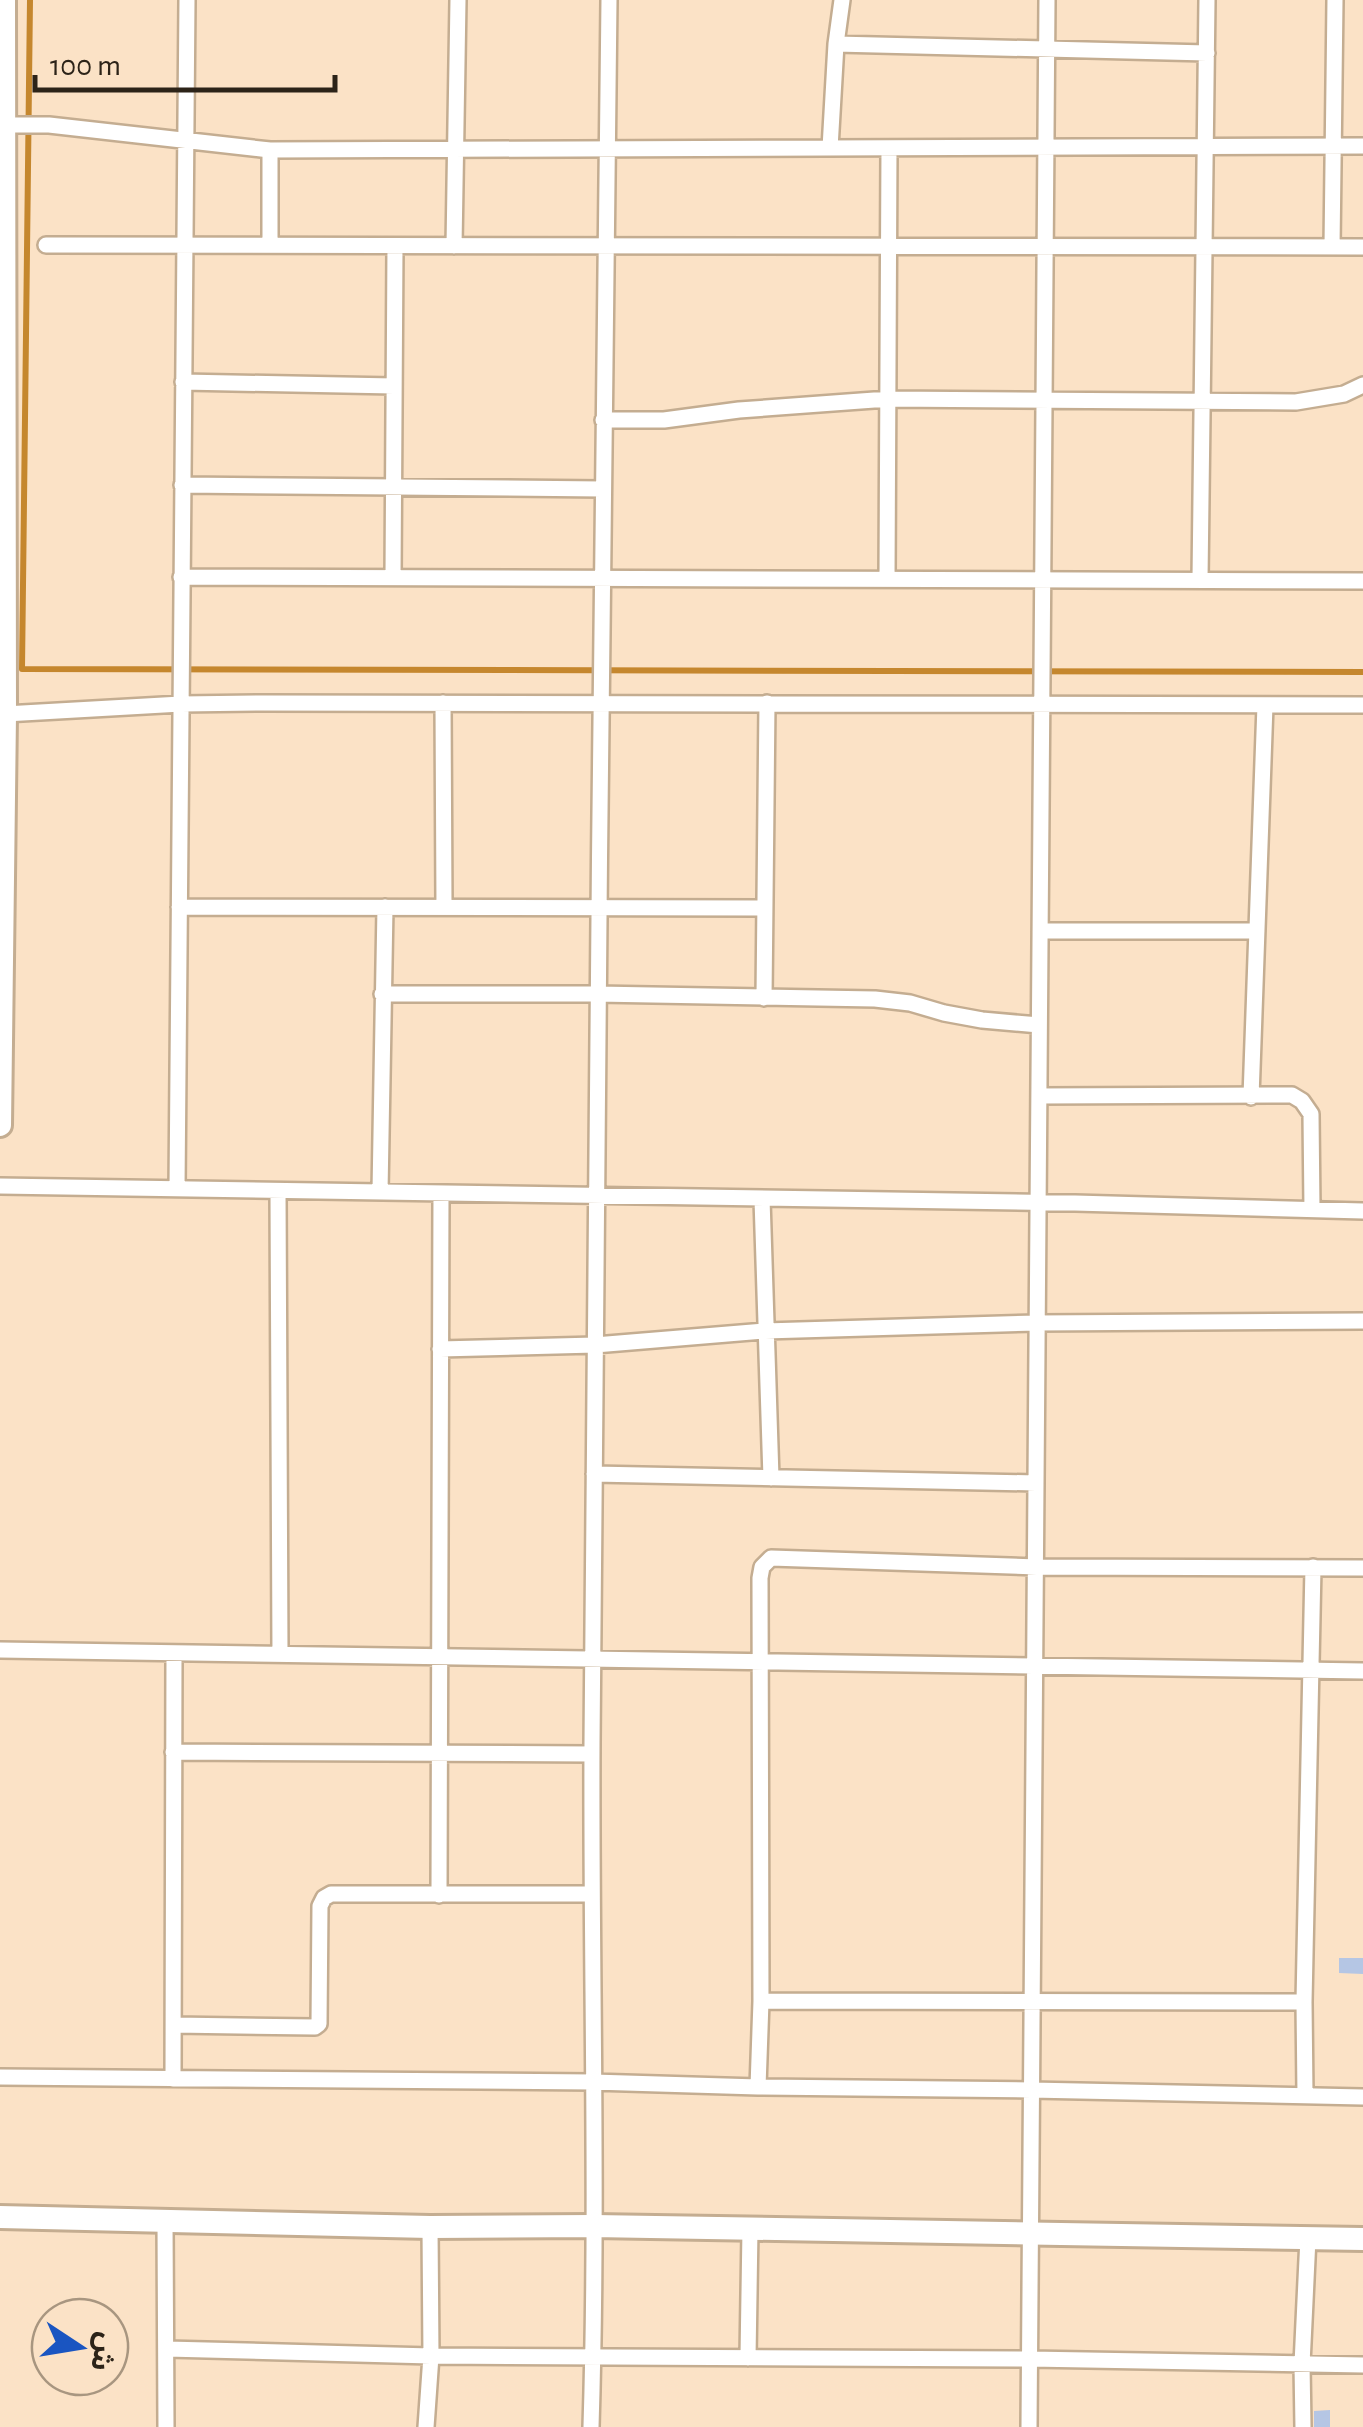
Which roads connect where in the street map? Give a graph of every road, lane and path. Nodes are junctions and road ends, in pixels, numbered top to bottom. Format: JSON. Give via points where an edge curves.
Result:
{"nodes":[{"id":1,"x":4,"y":0,"type":"edge"},
{"id":2,"x":187,"y":0,"type":"edge"},
{"id":3,"x":458,"y":0,"type":"edge"},
{"id":4,"x":609,"y":0,"type":"edge"},
{"id":5,"x":842,"y":0,"type":"edge"},
{"id":6,"x":1047,"y":0,"type":"edge"},
{"id":7,"x":1207,"y":0,"type":"edge"},
{"id":8,"x":1335,"y":0,"type":"edge"},
{"id":9,"x":836,"y":44,"type":"junction"},
{"id":10,"x":1047,"y":50,"type":"junction"},
{"id":11,"x":1206,"y":53,"type":"junction"},
{"id":12,"x":2,"y":124,"type":"edge"},
{"id":13,"x":186,"y":140,"type":"junction"},
{"id":14,"x":1206,"y":146,"type":"junction"},
{"id":15,"x":1333,"y":146,"type":"junction"},
{"id":16,"x":1363,"y":146,"type":"edge"},
{"id":17,"x":1046,"y":147,"type":"junction"},
{"id":18,"x":607,"y":148,"type":"junction"},
{"id":19,"x":830,"y":148,"type":"junction"},
{"id":20,"x":890,"y":148,"type":"junction"},
{"id":21,"x":456,"y":149,"type":"junction"},
{"id":22,"x":270,"y":150,"type":"junction"},
{"id":23,"x":46,"y":245,"type":"dead end"},
{"id":24,"x":184,"y":245,"type":"junction"},
{"id":25,"x":270,"y":246,"type":"junction"},
{"id":26,"x":395,"y":246,"type":"junction"},
{"id":27,"x":454,"y":246,"type":"junction"},
{"id":28,"x":606,"y":246,"type":"junction"},
{"id":29,"x":889,"y":246,"type":"junction"},
{"id":30,"x":1045,"y":246,"type":"junction"},
{"id":31,"x":1204,"y":246,"type":"junction"},
{"id":32,"x":1332,"y":247,"type":"junction"},
{"id":33,"x":1363,"y":247,"type":"edge"},
{"id":34,"x":183,"y":382,"type":"junction"},
{"id":35,"x":1363,"y":385,"type":"edge"},
{"id":36,"x":394,"y":386,"type":"junction"},
{"id":37,"x":888,"y":400,"type":"junction"},
{"id":38,"x":1044,"y":400,"type":"junction"},
{"id":39,"x":1202,"y":401,"type":"junction"},
{"id":40,"x":603,"y":420,"type":"junction"},
{"id":41,"x":182,"y":485,"type":"junction"},
{"id":42,"x":393,"y":487,"type":"junction"},
{"id":43,"x":602,"y":489,"type":"junction"},
{"id":44,"x":2,"y":566,"type":"edge"},
{"id":45,"x":182,"y":577,"type":"junction"},
{"id":46,"x":393,"y":578,"type":"junction"},
{"id":47,"x":602,"y":578,"type":"junction"},
{"id":48,"x":887,"y":579,"type":"junction"},
{"id":49,"x":1042,"y":580,"type":"junction"},
{"id":50,"x":1200,"y":580,"type":"junction"},
{"id":51,"x":1363,"y":581,"type":"edge"},
{"id":52,"x":600,"y":702,"type":"junction"},
{"id":53,"x":442,"y":703,"type":"junction"},
{"id":54,"x":767,"y":703,"type":"junction"},
{"id":55,"x":181,"y":704,"type":"junction"},
{"id":56,"x":1041,"y":704,"type":"junction"},
{"id":57,"x":1265,"y":705,"type":"junction"},
{"id":58,"x":1363,"y":705,"type":"edge"},
{"id":59,"x":3,"y":714,"type":"edge"},
{"id":60,"x":179,"y":907,"type":"junction"},
{"id":61,"x":384,"y":907,"type":"junction"},
{"id":62,"x":444,"y":907,"type":"junction"},
{"id":63,"x":598,"y":907,"type":"junction"},
{"id":64,"x":764,"y":908,"type":"junction"},
{"id":65,"x":1,"y":929,"type":"edge"},
{"id":66,"x":1040,"y":932,"type":"junction"},
{"id":67,"x":1257,"y":932,"type":"junction"},
{"id":68,"x":382,"y":994,"type":"junction"},
{"id":69,"x":598,"y":994,"type":"junction"},
{"id":70,"x":764,"y":998,"type":"junction"},
{"id":71,"x":1039,"y":1025,"type":"junction"},
{"id":72,"x":1038,"y":1096,"type":"junction"},
{"id":73,"x":1251,"y":1097,"type":"junction"},
{"id":74,"x":0,"y":1125,"type":"edge"},
{"id":75,"x":0,"y":1186,"type":"edge"},
{"id":76,"x":177,"y":1189,"type":"junction"},
{"id":77,"x":278,"y":1190,"type":"junction"},
{"id":78,"x":380,"y":1192,"type":"junction"},
{"id":79,"x":441,"y":1193,"type":"junction"},
{"id":80,"x":596,"y":1196,"type":"junction"},
{"id":81,"x":762,"y":1199,"type":"junction"},
{"id":82,"x":1038,"y":1203,"type":"junction"},
{"id":83,"x":1312,"y":1210,"type":"junction"},
{"id":84,"x":1363,"y":1212,"type":"edge"},
{"id":85,"x":1363,"y":1322,"type":"edge"},
{"id":86,"x":1037,"y":1323,"type":"junction"},
{"id":87,"x":765,"y":1331,"type":"junction"},
{"id":88,"x":595,"y":1346,"type":"junction"},
{"id":89,"x":440,"y":1349,"type":"junction"},
{"id":90,"x":594,"y":1474,"type":"junction"},
{"id":91,"x":770,"y":1478,"type":"junction"},
{"id":92,"x":1036,"y":1483,"type":"junction"},
{"id":93,"x":1313,"y":1566,"type":"junction"},
{"id":94,"x":1038,"y":1567,"type":"junction"},
{"id":95,"x":1363,"y":1568,"type":"edge"},
{"id":96,"x":0,"y":1650,"type":"edge"},
{"id":97,"x":174,"y":1653,"type":"junction"},
{"id":98,"x":280,"y":1653,"type":"junction"},
{"id":99,"x":440,"y":1656,"type":"junction"},
{"id":100,"x":593,"y":1659,"type":"junction"},
{"id":101,"x":760,"y":1662,"type":"junction"},
{"id":102,"x":1035,"y":1666,"type":"junction"},
{"id":103,"x":1312,"y":1670,"type":"junction"},
{"id":104,"x":1363,"y":1671,"type":"edge"},
{"id":105,"x":173,"y":1752,"type":"junction"},
{"id":106,"x":440,"y":1754,"type":"junction"},
{"id":107,"x":592,"y":1754,"type":"junction"},
{"id":108,"x":592,"y":1894,"type":"junction"},
{"id":109,"x":439,"y":1895,"type":"junction"},
{"id":110,"x":761,"y":2000,"type":"junction"},
{"id":111,"x":1033,"y":2001,"type":"junction"},
{"id":112,"x":1304,"y":2002,"type":"junction"},
{"id":113,"x":174,"y":2025,"type":"junction"},
{"id":114,"x":0,"y":2077,"type":"edge"},
{"id":115,"x":173,"y":2078,"type":"junction"},
{"id":116,"x":592,"y":2082,"type":"junction"},
{"id":117,"x":758,"y":2088,"type":"junction"},
{"id":118,"x":1031,"y":2090,"type":"junction"},
{"id":119,"x":1306,"y":2095,"type":"junction"},
{"id":120,"x":1363,"y":2096,"type":"edge"},
{"id":121,"x":0,"y":2217,"type":"edge"},
{"id":122,"x":166,"y":2221,"type":"junction"},
{"id":123,"x":594,"y":2226,"type":"junction"},
{"id":124,"x":430,"y":2227,"type":"junction"},
{"id":125,"x":750,"y":2229,"type":"junction"},
{"id":126,"x":1032,"y":2234,"type":"junction"},
{"id":127,"x":1308,"y":2238,"type":"junction"},
{"id":128,"x":1363,"y":2239,"type":"edge"},
{"id":129,"x":167,"y":2350,"type":"junction"},
{"id":130,"x":431,"y":2356,"type":"junction"},
{"id":131,"x":593,"y":2357,"type":"junction"},
{"id":132,"x":748,"y":2358,"type":"junction"},
{"id":133,"x":1030,"y":2359,"type":"junction"},
{"id":134,"x":1302,"y":2364,"type":"junction"},
{"id":135,"x":1363,"y":2365,"type":"edge"},
{"id":136,"x":166,"y":2427,"type":"edge"},
{"id":137,"x":426,"y":2427,"type":"edge"},
{"id":138,"x":591,"y":2427,"type":"edge"},
{"id":139,"x":1030,"y":2427,"type":"edge"},
{"id":140,"x":1303,"y":2427,"type":"edge"}],
"edges":[{"from":1,"to":12,"type":"street"},
{"from":2,"to":13,"type":"street"},
{"from":3,"to":21,"type":"street"},
{"from":4,"to":18,"type":"street"},
{"from":5,"to":9,"type":"street"},
{"from":6,"to":10,"type":"street"},
{"from":7,"to":11,"type":"street"},
{"from":8,"to":15,"type":"street"},
{"from":9,"to":10,"type":"street"},
{"from":9,"to":19,"type":"street"},
{"from":10,"to":11,"type":"street"},
{"from":10,"to":17,"type":"street"},
{"from":11,"to":14,"type":"street"},
{"from":12,"to":13,"type":"street"},
{"from":12,"to":44,"type":"street"},
{"from":13,"to":22,"type":"street"},
{"from":13,"to":24,"type":"street"},
{"from":14,"to":15,"type":"street"},
{"from":14,"to":17,"type":"street"},
{"from":14,"to":31,"type":"street"},
{"from":15,"to":16,"type":"street"},
{"from":15,"to":32,"type":"street"},
{"from":17,"to":20,"type":"street"},
{"from":17,"to":30,"type":"street"},
{"from":18,"to":19,"type":"street"},
{"from":18,"to":21,"type":"street"},
{"from":18,"to":28,"type":"street"},
{"from":19,"to":20,"type":"street"},
{"from":20,"to":29,"type":"street"},
{"from":21,"to":22,"type":"street"},
{"from":21,"to":27,"type":"street"},
{"from":22,"to":25,"type":"street"},
{"from":23,"to":24,"type":"street"},
{"from":24,"to":25,"type":"street"},
{"from":24,"to":34,"type":"street"},
{"from":25,"to":26,"type":"street"},
{"from":26,"to":27,"type":"street"},
{"from":26,"to":36,"type":"street"},
{"from":27,"to":28,"type":"street"},
{"from":28,"to":29,"type":"street"},
{"from":28,"to":40,"type":"street"},
{"from":29,"to":30,"type":"street"},
{"from":29,"to":37,"type":"street"},
{"from":30,"to":31,"type":"street"},
{"from":30,"to":38,"type":"street"},
{"from":31,"to":32,"type":"street"},
{"from":31,"to":39,"type":"street"},
{"from":32,"to":33,"type":"street"},
{"from":34,"to":36,"type":"street"},
{"from":34,"to":41,"type":"street"},
{"from":35,"to":39,"type":"street","via":[[1296,402]]},
{"from":36,"to":42,"type":"street"},
{"from":37,"to":38,"type":"street"},
{"from":37,"to":40,"type":"street"},
{"from":37,"to":48,"type":"street"},
{"from":38,"to":39,"type":"street"},
{"from":38,"to":49,"type":"street"},
{"from":39,"to":50,"type":"street"},
{"from":40,"to":43,"type":"street"},
{"from":41,"to":42,"type":"street"},
{"from":41,"to":45,"type":"street"},
{"from":42,"to":43,"type":"street"},
{"from":42,"to":46,"type":"street"},
{"from":43,"to":47,"type":"street"},
{"from":44,"to":59,"type":"street"},
{"from":45,"to":46,"type":"street"},
{"from":45,"to":55,"type":"street"},
{"from":46,"to":47,"type":"street"},
{"from":47,"to":48,"type":"street"},
{"from":47,"to":52,"type":"street"},
{"from":48,"to":49,"type":"street"},
{"from":49,"to":50,"type":"street"},
{"from":49,"to":56,"type":"street"},
{"from":50,"to":51,"type":"street"},
{"from":52,"to":53,"type":"street"},
{"from":52,"to":54,"type":"street"},
{"from":52,"to":63,"type":"street"},
{"from":53,"to":55,"type":"street"},
{"from":53,"to":62,"type":"street"},
{"from":54,"to":56,"type":"street"},
{"from":54,"to":64,"type":"street"},
{"from":55,"to":59,"type":"street"},
{"from":55,"to":60,"type":"street"},
{"from":56,"to":57,"type":"street"},
{"from":56,"to":66,"type":"street"},
{"from":57,"to":58,"type":"street"},
{"from":57,"to":67,"type":"street"},
{"from":59,"to":65,"type":"street"},
{"from":60,"to":61,"type":"street"},
{"from":60,"to":76,"type":"street"},
{"from":61,"to":62,"type":"street"},
{"from":61,"to":68,"type":"street"},
{"from":62,"to":63,"type":"street"},
{"from":63,"to":64,"type":"street"},
{"from":63,"to":69,"type":"street"},
{"from":64,"to":70,"type":"street"},
{"from":65,"to":74,"type":"street"},
{"from":66,"to":67,"type":"street"},
{"from":66,"to":71,"type":"street"},
{"from":67,"to":73,"type":"street"},
{"from":68,"to":69,"type":"street"},
{"from":68,"to":78,"type":"street"},
{"from":69,"to":70,"type":"street"},
{"from":69,"to":80,"type":"street"},
{"from":70,"to":71,"type":"street","via":[[910,1003]]},
{"from":71,"to":72,"type":"street"},
{"from":72,"to":73,"type":"street"},
{"from":72,"to":82,"type":"street"},
{"from":73,"to":83,"type":"street","via":[[1292,1096],[1311,1114]]},
{"from":75,"to":76,"type":"street"},
{"from":76,"to":77,"type":"street"},
{"from":77,"to":78,"type":"street"},
{"from":77,"to":98,"type":"street"},
{"from":78,"to":79,"type":"street"},
{"from":79,"to":80,"type":"street"},
{"from":79,"to":89,"type":"street"},
{"from":80,"to":81,"type":"street"},
{"from":80,"to":88,"type":"street"},
{"from":81,"to":82,"type":"street"},
{"from":81,"to":87,"type":"street"},
{"from":82,"to":83,"type":"street"},
{"from":82,"to":86,"type":"street"},
{"from":83,"to":84,"type":"street"},
{"from":85,"to":86,"type":"street"},
{"from":86,"to":87,"type":"street"},
{"from":86,"to":92,"type":"street"},
{"from":87,"to":88,"type":"street"},
{"from":87,"to":91,"type":"street"},
{"from":88,"to":89,"type":"street"},
{"from":88,"to":90,"type":"street"},
{"from":89,"to":99,"type":"street"},
{"from":90,"to":91,"type":"street"},
{"from":90,"to":100,"type":"street"},
{"from":91,"to":92,"type":"street"},
{"from":92,"to":94,"type":"street"},
{"from":93,"to":94,"type":"street"},
{"from":93,"to":95,"type":"street"},
{"from":93,"to":103,"type":"street"},
{"from":94,"to":101,"type":"street","via":[[771,1558],[760,1578]]},
{"from":94,"to":102,"type":"street"},
{"from":96,"to":97,"type":"street"},
{"from":97,"to":98,"type":"street"},
{"from":97,"to":105,"type":"street"},
{"from":98,"to":99,"type":"street"},
{"from":99,"to":100,"type":"street"},
{"from":99,"to":106,"type":"street"},
{"from":100,"to":101,"type":"street"},
{"from":100,"to":107,"type":"street"},
{"from":101,"to":102,"type":"street"},
{"from":101,"to":110,"type":"street"},
{"from":102,"to":103,"type":"street"},
{"from":102,"to":111,"type":"street"},
{"from":103,"to":104,"type":"street"},
{"from":103,"to":112,"type":"street"},
{"from":105,"to":106,"type":"street"},
{"from":105,"to":113,"type":"street"},
{"from":106,"to":107,"type":"street"},
{"from":106,"to":109,"type":"street"},
{"from":107,"to":108,"type":"street"},
{"from":108,"to":109,"type":"street"},
{"from":108,"to":116,"type":"street"},
{"from":109,"to":113,"type":"street","via":[[324,1898],[316,2026]]},
{"from":110,"to":111,"type":"street"},
{"from":110,"to":117,"type":"street"},
{"from":111,"to":112,"type":"street"},
{"from":111,"to":118,"type":"street"},
{"from":112,"to":119,"type":"street"},
{"from":113,"to":115,"type":"street"},
{"from":114,"to":115,"type":"street"},
{"from":115,"to":116,"type":"street"},
{"from":116,"to":117,"type":"street"},
{"from":116,"to":123,"type":"street"},
{"from":117,"to":118,"type":"street"},
{"from":118,"to":119,"type":"street"},
{"from":118,"to":126,"type":"street"},
{"from":119,"to":120,"type":"street"},
{"from":121,"to":122,"type":"street"},
{"from":122,"to":124,"type":"street"},
{"from":122,"to":129,"type":"street"},
{"from":123,"to":124,"type":"street"},
{"from":123,"to":125,"type":"street"},
{"from":123,"to":131,"type":"street"},
{"from":124,"to":130,"type":"street"},
{"from":125,"to":126,"type":"street"},
{"from":125,"to":132,"type":"street"},
{"from":126,"to":127,"type":"street"},
{"from":126,"to":133,"type":"street"},
{"from":127,"to":128,"type":"street"},
{"from":127,"to":134,"type":"street"},
{"from":129,"to":130,"type":"street"},
{"from":129,"to":136,"type":"street"},
{"from":130,"to":131,"type":"street"},
{"from":130,"to":137,"type":"street"},
{"from":131,"to":132,"type":"street"},
{"from":131,"to":138,"type":"street"},
{"from":132,"to":133,"type":"street"},
{"from":133,"to":134,"type":"street"},
{"from":133,"to":139,"type":"street"},
{"from":134,"to":135,"type":"street"},
{"from":134,"to":140,"type":"street"}]}
